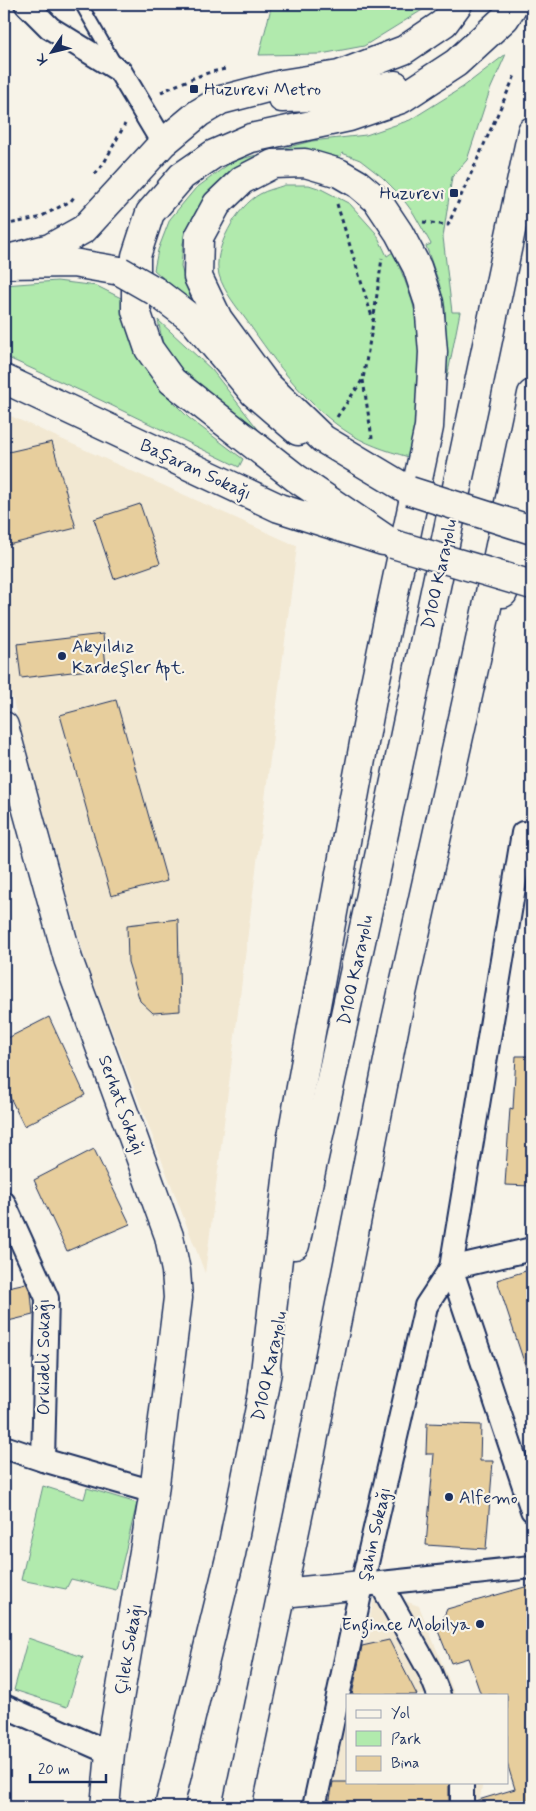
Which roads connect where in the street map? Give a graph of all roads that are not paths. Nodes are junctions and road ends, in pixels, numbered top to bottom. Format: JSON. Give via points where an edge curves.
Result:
{"nodes":[{"id":1,"x":26,"y":4,"type":"edge"},
{"id":2,"x":82,"y":4,"type":"edge"},
{"id":3,"x":458,"y":4,"type":"edge"},
{"id":4,"x":503,"y":4,"type":"edge"},
{"id":5,"x":514,"y":4,"type":"edge"},
{"id":6,"x":120,"y":71,"type":"junction"},
{"id":7,"x":221,"y":100,"type":"junction"},
{"id":8,"x":532,"y":132,"type":"edge"},
{"id":9,"x":163,"y":143,"type":"junction"},
{"id":10,"x":4,"y":262,"type":"edge"},
{"id":11,"x":4,"y":379,"type":"edge"},
{"id":12,"x":532,"y":394,"type":"edge"},
{"id":13,"x":410,"y":491,"type":"junction"},
{"id":14,"x":532,"y":507,"type":"edge"},
{"id":15,"x":532,"y":530,"type":"edge"},
{"id":16,"x":393,"y":544,"type":"junction"},
{"id":17,"x":532,"y":585,"type":"edge"},
{"id":18,"x":475,"y":664,"type":"junction"},
{"id":19,"x":4,"y":726,"type":"edge"},
{"id":20,"x":523,"y":833,"type":"dead end"},
{"id":21,"x":4,"y":1203,"type":"edge"},
{"id":22,"x":532,"y":1249,"type":"edge"},
{"id":23,"x":451,"y":1268,"type":"junction"},
{"id":24,"x":264,"y":1390,"type":"junction"},
{"id":25,"x":4,"y":1447,"type":"edge"},
{"id":26,"x":43,"y":1460,"type":"junction"},
{"id":27,"x":154,"y":1492,"type":"junction"},
{"id":28,"x":532,"y":1510,"type":"edge"},
{"id":29,"x":532,"y":1567,"type":"edge"},
{"id":30,"x":371,"y":1585,"type":"junction"},
{"id":31,"x":283,"y":1593,"type":"junction"},
{"id":32,"x":439,"y":1694,"type":"edge"},
{"id":33,"x":4,"y":1706,"type":"edge"},
{"id":34,"x":110,"y":1753,"type":"junction"},
{"id":35,"x":462,"y":1784,"type":"edge"},
{"id":36,"x":105,"y":1807,"type":"edge"},
{"id":37,"x":169,"y":1807,"type":"edge"},
{"id":38,"x":237,"y":1807,"type":"edge"},
{"id":39,"x":314,"y":1807,"type":"edge"},
{"id":40,"x":462,"y":1807,"type":"edge"}],
"edges":[{"from":1,"to":6,"type":"street","via":[[50,28]]},
{"from":2,"to":6,"type":"lane"},
{"from":3,"to":7,"type":"main road","via":[[444,23],[404,50],[339,75],[282,84]]},
{"from":4,"to":7,"type":"main road","via":[[461,46],[397,85],[344,96]]},
{"from":5,"to":16,"type":"main road","via":[[505,18],[456,63],[401,99],[349,117],[251,138],[214,154],[182,176],[150,214],[136,256],[136,311],[148,349],[172,381],[296,478]]},
{"from":6,"to":9,"type":"street"},
{"from":7,"to":9,"type":"main road"},
{"from":8,"to":24,"type":"main road","name":"D100 Karayolu"},
{"from":9,"to":10,"type":"main road","via":[[84,229],[50,248]]},
{"from":10,"to":13,"type":"main road","bridge":true,"via":[[73,264],[120,271],[155,291],[193,320],[254,393],[317,448],[366,478]]},
{"from":11,"to":16,"type":"main road","name":"Başaran Sokağı","via":[[278,508]]},
{"from":12,"to":18,"type":"main road"},
{"from":13,"to":15,"type":"main road","bridge":true},
{"from":13,"to":24,"type":"main road","via":[[323,439],[266,383],[218,319],[198,277],[199,236],[217,204],[242,180],[273,164],[305,163],[338,173],[377,200],[416,266],[429,303],[433,352],[429,427],[374,684],[292,1136]]},
{"from":14,"to":18,"type":"main road","via":[[520,552]]},
{"from":16,"to":17,"type":"main road","name":"Başaran Sokağı","bridge":true},
{"from":18,"to":31,"type":"main road","via":[[394,1025]]},
{"from":19,"to":27,"type":"main road","name":"Serhat Sokağı","via":[[68,960],[171,1245],[178,1298]]},
{"from":20,"to":23,"type":"street"},
{"from":21,"to":26,"type":"street","name":"Orkideli Sokağı","via":[[47,1298]]},
{"from":22,"to":23,"type":"street"},
{"from":23,"to":28,"type":"street"},
{"from":23,"to":30,"type":"street","name":"Şahin Sokağı","via":[[426,1306]]},
{"from":24,"to":37,"type":"main road","name":"D100 Karayolu","via":[[231,1554]]},
{"from":25,"to":26,"type":"street"},
{"from":26,"to":27,"type":"street"},
{"from":27,"to":34,"type":"main road","name":"Çilek Sokağı"},
{"from":29,"to":30,"type":"street"},
{"from":30,"to":31,"type":"main road"},
{"from":30,"to":32,"type":"street","via":[[430,1672]]},
{"from":30,"to":39,"type":"street","name":"Şahin Sokağı"},
{"from":31,"to":38,"type":"main road"},
{"from":33,"to":34,"type":"street"},
{"from":34,"to":36,"type":"main road","name":"Çilek Sokağı"},
{"from":35,"to":40,"type":"street"}]}
